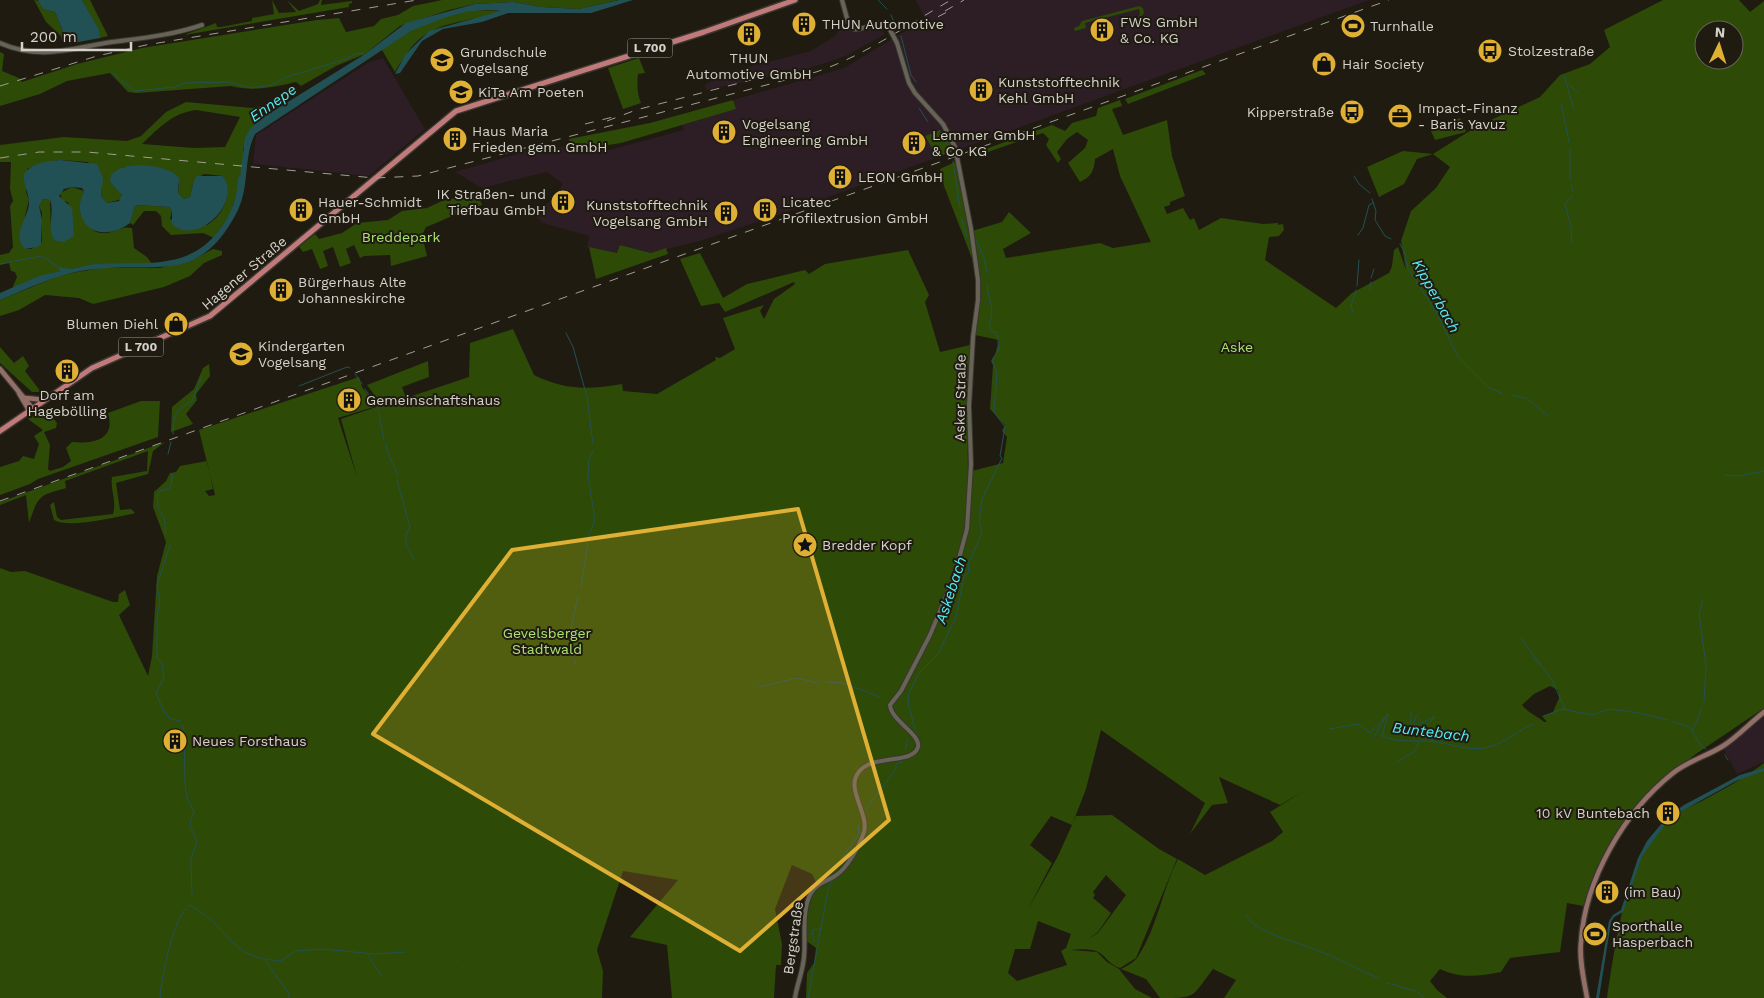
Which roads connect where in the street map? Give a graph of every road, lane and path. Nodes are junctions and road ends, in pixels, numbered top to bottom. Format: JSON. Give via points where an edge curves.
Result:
{"nodes":[{"id":1,"x":795,"y":0,"type":"edge"},
{"id":2,"x":841,"y":1,"type":"edge"},
{"id":3,"x":202,"y":25,"type":"dead end"},
{"id":4,"x":0,"y":43,"type":"edge"},
{"id":5,"x":0,"y":369,"type":"edge"},
{"id":6,"x":19,"y":393,"type":"junction"},
{"id":7,"x":26,"y":398,"type":"junction"},
{"id":8,"x":46,"y":400,"type":"junction"},
{"id":9,"x":31,"y":410,"type":"junction"},
{"id":10,"x":0,"y":431,"type":"edge"},
{"id":11,"x":1764,"y":712,"type":"edge"},
{"id":12,"x":855,"y":785,"type":"joint"},
{"id":13,"x":795,"y":998,"type":"edge"},
{"id":14,"x":1587,"y":998,"type":"edge"}],
"edges":[{"from":1,"to":8,"type":"main road","name":"Hagener Straße","number":"L 700","via":[[456,111],[210,316],[92,368]]},
{"from":2,"to":12,"type":"street","name":"Asker Straße","bridge":true,"via":[[854,29],[863,30],[876,23],[888,26],[897,43],[909,83],[943,124],[955,147],[978,280],[969,406],[967,529],[954,577],[930,635],[901,691],[890,705],[892,714],[919,745],[916,752],[908,757],[871,763],[858,773]]},
{"from":3,"to":4,"type":"street","via":[[181,32],[63,52],[29,52]]},
{"from":5,"to":6,"type":"main road"},
{"from":6,"to":7,"type":"main road"},
{"from":6,"to":9,"type":"main road"},
{"from":7,"to":8,"type":"main road"},
{"from":7,"to":9,"type":"main road"},
{"from":8,"to":9,"type":"main road","name":"Hagener Straße","number":"L 700"},
{"from":9,"to":10,"type":"main road","name":"Hagener Straße","number":"L 700"},
{"from":11,"to":14,"type":"main road","via":[[1726,744],[1674,772],[1638,810],[1600,866],[1581,942]]},
{"from":12,"to":13,"type":"street","name":"Bergstraße","via":[[864,831],[841,871],[810,894],[803,967]]}]}
